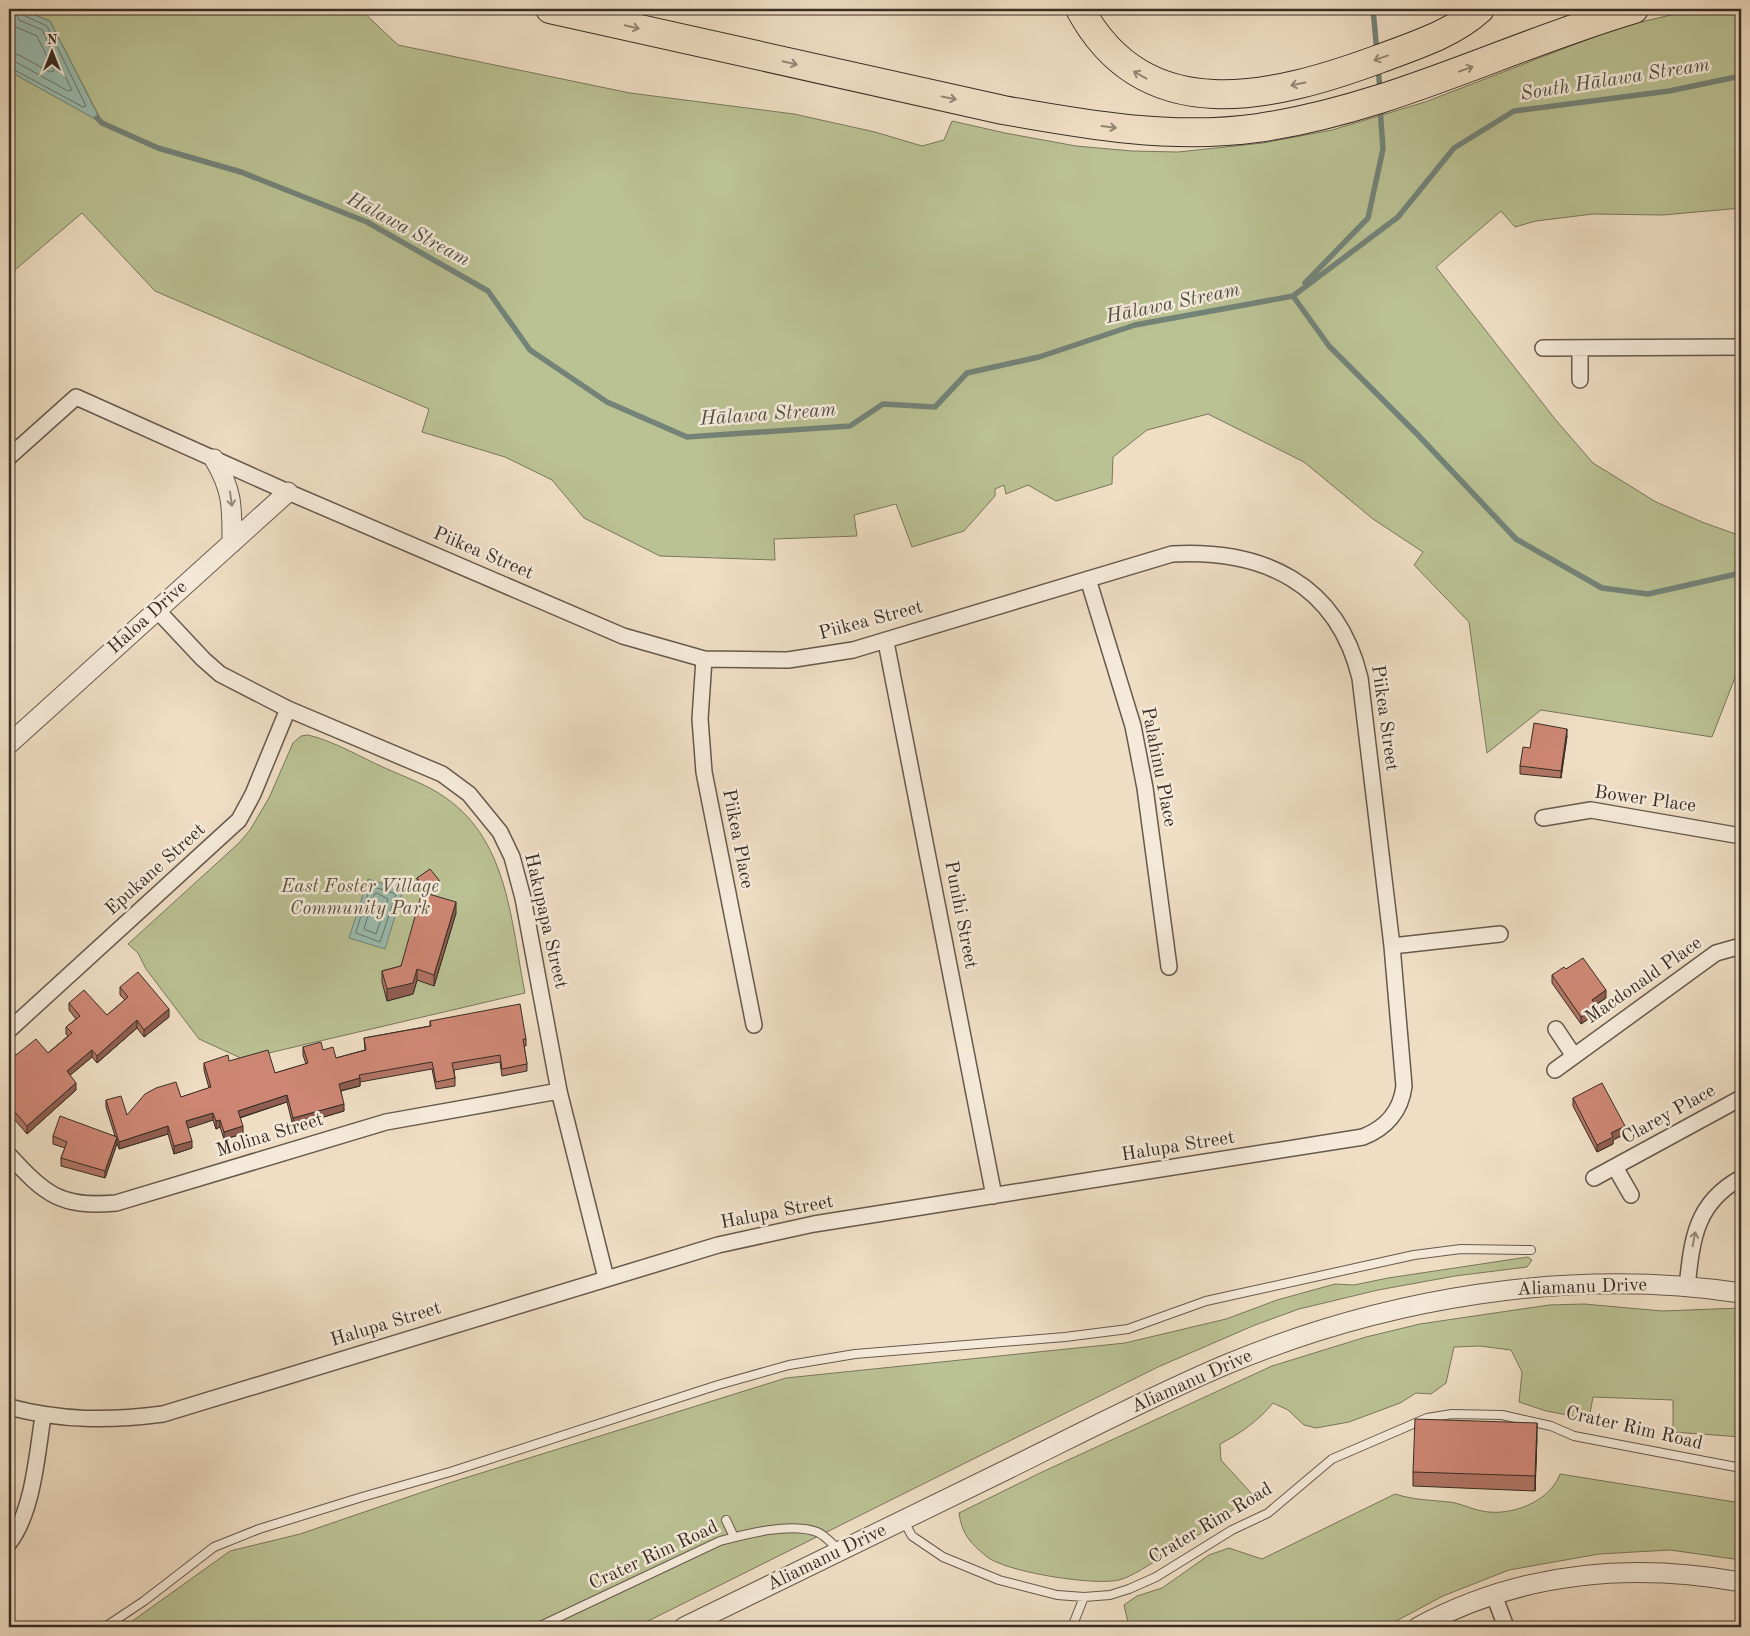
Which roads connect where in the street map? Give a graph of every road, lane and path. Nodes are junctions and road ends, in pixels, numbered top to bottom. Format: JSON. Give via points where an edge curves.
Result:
{"nodes":[{"id":1,"x":550,"y":9,"type":"edge"},
{"id":2,"x":1080,"y":9,"type":"edge"},
{"id":3,"x":1480,"y":9,"type":"edge"},
{"id":4,"x":1634,"y":9,"type":"edge"},
{"id":5,"x":1741,"y":347,"type":"edge"},
{"id":6,"x":1543,"y":348,"type":"dead end"},
{"id":7,"x":1580,"y":348,"type":"junction"},
{"id":8,"x":1580,"y":380,"type":"dead end"},
{"id":9,"x":9,"y":457,"type":"edge"},
{"id":10,"x":214,"y":459,"type":"junction"},
{"id":11,"x":288,"y":492,"type":"junction"},
{"id":12,"x":232,"y":543,"type":"junction"},
{"id":13,"x":1088,"y":579,"type":"junction"},
{"id":14,"x":157,"y":610,"type":"junction"},
{"id":15,"x":886,"y":642,"type":"junction"},
{"id":16,"x":704,"y":659,"type":"junction"},
{"id":17,"x":288,"y":709,"type":"junction"},
{"id":18,"x":9,"y":744,"type":"edge"},
{"id":19,"x":1543,"y":818,"type":"dead end"},
{"id":20,"x":1741,"y":836,"type":"edge"},
{"id":21,"x":1500,"y":934,"type":"dead end"},
{"id":22,"x":1392,"y":946,"type":"junction"},
{"id":23,"x":1741,"y":946,"type":"edge"},
{"id":24,"x":1169,"y":967,"type":"dead end"},
{"id":25,"x":754,"y":1025,"type":"dead end"},
{"id":26,"x":1556,"y":1029,"type":"dead end"},
{"id":27,"x":9,"y":1030,"type":"edge"},
{"id":28,"x":1574,"y":1056,"type":"junction"},
{"id":29,"x":1555,"y":1070,"type":"dead end"},
{"id":30,"x":559,"y":1090,"type":"junction"},
{"id":31,"x":1741,"y":1098,"type":"edge"},
{"id":32,"x":9,"y":1154,"type":"edge"},
{"id":33,"x":1615,"y":1167,"type":"junction"},
{"id":34,"x":1594,"y":1178,"type":"dead end"},
{"id":35,"x":1741,"y":1178,"type":"edge"},
{"id":36,"x":1631,"y":1195,"type":"dead end"},
{"id":37,"x":994,"y":1196,"type":"junction"},
{"id":38,"x":1531,"y":1250,"type":"dead end"},
{"id":39,"x":606,"y":1278,"type":"junction"},
{"id":40,"x":1687,"y":1288,"type":"junction"},
{"id":41,"x":1741,"y":1293,"type":"edge"},
{"id":42,"x":9,"y":1407,"type":"edge"},
{"id":43,"x":43,"y":1416,"type":"junction"},
{"id":44,"x":1741,"y":1468,"type":"edge"},
{"id":45,"x":726,"y":1520,"type":"dead end"},
{"id":46,"x":904,"y":1520,"type":"junction"},
{"id":47,"x":734,"y":1537,"type":"junction"},
{"id":48,"x":9,"y":1543,"type":"edge"},
{"id":49,"x":841,"y":1551,"type":"junction"},
{"id":50,"x":1741,"y":1582,"type":"edge"},
{"id":51,"x":1494,"y":1595,"type":"junction"},
{"id":52,"x":1084,"y":1597,"type":"junction"},
{"id":53,"x":105,"y":1627,"type":"edge"},
{"id":54,"x":538,"y":1627,"type":"edge"},
{"id":55,"x":684,"y":1627,"type":"edge"},
{"id":56,"x":1072,"y":1627,"type":"edge"},
{"id":57,"x":1418,"y":1627,"type":"edge"},
{"id":58,"x":1506,"y":1627,"type":"edge"}],
"edges":[{"from":1,"to":4,"type":"highway","one_way":true,"via":[[1077,124],[1130,130],[1220,131],[1298,121],[1351,108]]},
{"from":3,"to":2,"type":"highway","one_way":true,"via":[[1417,45],[1345,71],[1243,93],[1208,94],[1155,83],[1134,71],[1099,40]]},
{"from":5,"to":7,"type":"street"},
{"from":6,"to":7,"type":"street"},
{"from":7,"to":8,"type":"street"},
{"from":9,"to":10,"type":"street","name":"Piikea Street","via":[[76,397]]},
{"from":10,"to":11,"type":"street","name":"Piikea Street"},
{"from":10,"to":12,"type":"street","one_way":true,"via":[[228,482]]},
{"from":11,"to":12,"type":"street","name":"Haloa Drive"},
{"from":11,"to":16,"type":"street","name":"Piikea Street","via":[[623,636]]},
{"from":12,"to":14,"type":"street","name":"Haloa Drive"},
{"from":13,"to":15,"type":"street","name":"Piikea Street"},
{"from":13,"to":22,"type":"street","name":"Piikea Street","via":[[1172,554],[1227,554],[1275,568],[1309,590],[1325,608],[1348,641],[1360,678]]},
{"from":13,"to":24,"type":"street","name":"Palahinu Place","via":[[1133,726],[1145,788]]},
{"from":14,"to":17,"type":"street","name":"Hakupapa Street","via":[[220,674]]},
{"from":14,"to":18,"type":"street","name":"Haloa Drive"},
{"from":15,"to":16,"type":"street","name":"Piikea Street","via":[[824,656],[788,660]]},
{"from":15,"to":37,"type":"street","name":"Punihi Street"},
{"from":16,"to":25,"type":"street","name":"Piikea Place","via":[[700,719],[704,772]]},
{"from":17,"to":27,"type":"street","name":"Epukane Street","via":[[239,820]]},
{"from":17,"to":30,"type":"street","name":"Hakupapa Street","via":[[442,774],[469,794],[500,832],[512,857],[523,898]]},
{"from":19,"to":20,"type":"street","name":"Bower Place","via":[[1591,810]]},
{"from":21,"to":22,"type":"street"},
{"from":22,"to":37,"type":"street","name":"Halupa Street","via":[[1403,1096],[1395,1113],[1375,1133]]},
{"from":23,"to":28,"type":"street","name":"Macdonald Place","via":[[1716,953]]},
{"from":26,"to":28,"type":"street"},
{"from":28,"to":29,"type":"street","name":"Macdonald Place"},
{"from":30,"to":32,"type":"street","name":"Molina Street","via":[[386,1122],[116,1203],[93,1205],[53,1194],[37,1185]]},
{"from":30,"to":39,"type":"street","name":"Hakupapa Street"},
{"from":31,"to":33,"type":"street","name":"Clarey Place"},
{"from":33,"to":34,"type":"street","name":"Clarey Place"},
{"from":33,"to":36,"type":"street","name":"Clarey Place"},
{"from":40,"to":35,"type":"street","one_way":true,"via":[[1699,1219],[1718,1194]]},
{"from":37,"to":39,"type":"street","name":"Halupa Street","via":[[806,1226],[718,1245]]},
{"from":38,"to":53,"type":"lane","via":[[1461,1249],[1414,1255],[1206,1301],[1128,1329],[855,1354],[789,1365],[450,1472],[362,1496],[214,1547]]},
{"from":39,"to":43,"type":"street","name":"Halupa Street","via":[[163,1414],[103,1419]]},
{"from":40,"to":41,"type":"street","name":"Aliamanu Drive"},
{"from":40,"to":46,"type":"street","name":"Aliamanu Drive","via":[[1633,1284],[1519,1290],[1407,1308],[1326,1329],[1224,1366]]},
{"from":42,"to":43,"type":"street","name":"Halupa Street"},
{"from":43,"to":48,"type":"street","via":[[28,1498],[22,1519]]},
{"from":44,"to":52,"type":"lane","name":"Crater Rim Road","via":[[1574,1436],[1551,1426],[1502,1415],[1460,1414],[1427,1418],[1332,1458],[1268,1513],[1232,1530],[1156,1577],[1110,1594]]},
{"from":45,"to":47,"type":"lane"},
{"from":46,"to":49,"type":"street","name":"Aliamanu Drive"},
{"from":46,"to":52,"type":"lane","name":"Crater Rim Road","via":[[912,1536],[966,1568],[1033,1590]]},
{"from":47,"to":49,"type":"lane","name":"Crater Rim Road","via":[[760,1530],[818,1532]]},
{"from":47,"to":54,"type":"lane","name":"Crater Rim Road"},
{"from":49,"to":55,"type":"street","name":"Aliamanu Drive"},
{"from":50,"to":51,"type":"street","via":[[1674,1572],[1614,1572],[1545,1581]]},
{"from":51,"to":57,"type":"street"},
{"from":51,"to":58,"type":"street"},
{"from":52,"to":56,"type":"lane"}]}
